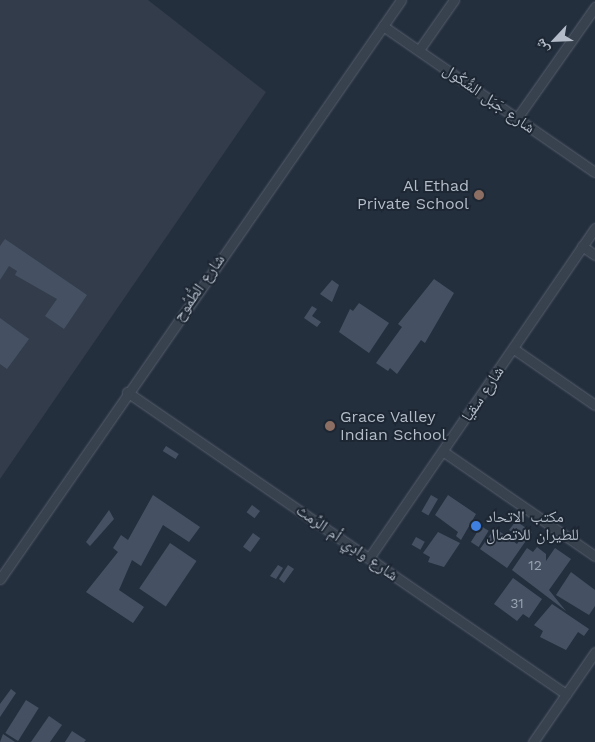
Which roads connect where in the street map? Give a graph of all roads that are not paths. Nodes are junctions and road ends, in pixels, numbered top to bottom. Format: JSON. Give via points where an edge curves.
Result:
{"nodes":[{"id":1,"x":401,"y":0,"type":"edge"},
{"id":2,"x":454,"y":0,"type":"edge"},
{"id":3,"x":595,"y":7,"type":"edge"},
{"id":4,"x":383,"y":26,"type":"junction"},
{"id":5,"x":419,"y":50,"type":"junction"},
{"id":6,"x":517,"y":118,"type":"junction"},
{"id":7,"x":595,"y":172,"type":"edge"},
{"id":8,"x":595,"y":228,"type":"edge"},
{"id":9,"x":582,"y":246,"type":"junction"},
{"id":10,"x":595,"y":255,"type":"edge"},
{"id":11,"x":514,"y":349,"type":"junction"},
{"id":12,"x":128,"y":392,"type":"junction"},
{"id":13,"x":595,"y":405,"type":"edge"},
{"id":14,"x":444,"y":452,"type":"junction"},
{"id":15,"x":595,"y":556,"type":"edge"},
{"id":16,"x":369,"y":558,"type":"junction"},
{"id":17,"x":0,"y":579,"type":"edge"},
{"id":18,"x":595,"y":652,"type":"edge"},
{"id":19,"x":566,"y":694,"type":"junction"},
{"id":20,"x":533,"y":742,"type":"edge"}],
"edges":[{"from":1,"to":4,"type":"street","name":"شارع الطُّمُوح"},
{"from":2,"to":5,"type":"street"},
{"from":3,"to":6,"type":"street"},
{"from":4,"to":5,"type":"street","name":"شارع جَبَل الشُّكُول"},
{"from":4,"to":12,"type":"street","name":"شارع الطُّمُوح"},
{"from":5,"to":6,"type":"street","name":"شارع جَبَل الشُّكُول"},
{"from":6,"to":7,"type":"street","name":"شارع جَبَل الشُّكُول"},
{"from":8,"to":9,"type":"street","name":"شارع سقيا"},
{"from":9,"to":10,"type":"street"},
{"from":9,"to":11,"type":"street","name":"شارع سقيا"},
{"from":11,"to":13,"type":"street"},
{"from":11,"to":14,"type":"street","name":"شارع سقيا"},
{"from":12,"to":16,"type":"street","name":"شارع وادِي أم الرِّمث"},
{"from":12,"to":17,"type":"street","name":"شارع الطُّمُوح"},
{"from":14,"to":15,"type":"street"},
{"from":14,"to":16,"type":"street","name":"شارع سقيا"},
{"from":16,"to":19,"type":"street","name":"شارع وادِي أم الرِّمث"},
{"from":18,"to":19,"type":"street"},
{"from":19,"to":20,"type":"street"}]}
